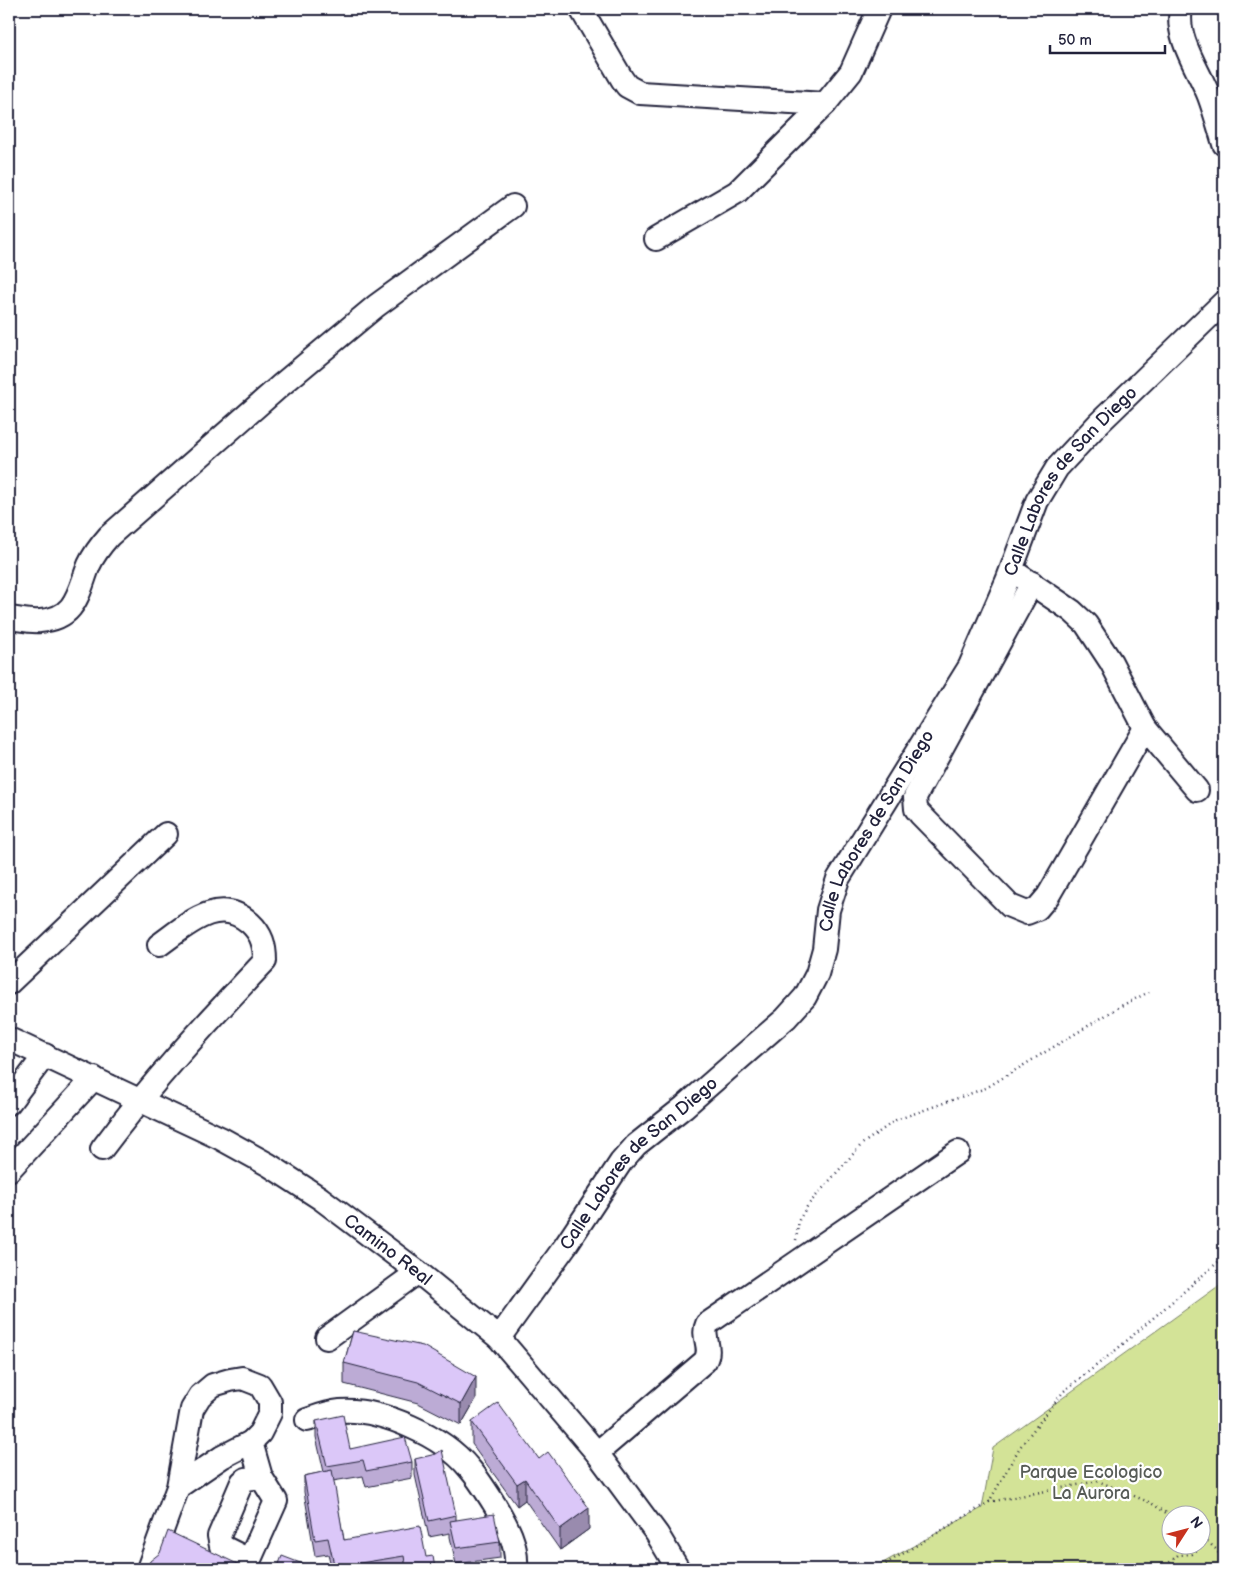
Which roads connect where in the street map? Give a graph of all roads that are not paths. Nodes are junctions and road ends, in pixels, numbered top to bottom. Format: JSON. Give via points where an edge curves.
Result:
{"nodes":[{"id":1,"x":879,"y":9,"type":"edge"},
{"id":2,"x":1181,"y":9,"type":"edge"},
{"id":3,"x":583,"y":10,"type":"edge"},
{"id":4,"x":825,"y":104,"type":"junction"},
{"id":5,"x":1224,"y":144,"type":"edge"},
{"id":6,"x":513,"y":206,"type":"dead end"},
{"id":7,"x":656,"y":239,"type":"dead end"},
{"id":8,"x":1224,"y":302,"type":"edge"},
{"id":9,"x":1011,"y":570,"type":"junction"},
{"id":10,"x":1032,"y":583,"type":"junction"},
{"id":11,"x":9,"y":618,"type":"edge"},
{"id":12,"x":1145,"y":728,"type":"junction"},
{"id":13,"x":1197,"y":790,"type":"dead end"},
{"id":14,"x":166,"y":834,"type":"dead end"},
{"id":15,"x":158,"y":945,"type":"dead end"},
{"id":16,"x":9,"y":983,"type":"edge"},
{"id":17,"x":9,"y":1039,"type":"edge"},
{"id":18,"x":45,"y":1055,"type":"junction"},
{"id":19,"x":94,"y":1078,"type":"junction"},
{"id":20,"x":139,"y":1100,"type":"junction"},
{"id":21,"x":9,"y":1103,"type":"edge"},
{"id":22,"x":102,"y":1149,"type":"dead end"},
{"id":23,"x":958,"y":1152,"type":"dead end"},
{"id":24,"x":9,"y":1170,"type":"edge"},
{"id":25,"x":418,"y":1272,"type":"junction"},
{"id":26,"x":327,"y":1338,"type":"dead end"},
{"id":27,"x":499,"y":1338,"type":"junction"},
{"id":28,"x":307,"y":1420,"type":"dead end"},
{"id":29,"x":251,"y":1442,"type":"junction"},
{"id":30,"x":597,"y":1453,"type":"junction"},
{"id":31,"x":261,"y":1477,"type":"dead end"},
{"id":32,"x":178,"y":1486,"type":"junction"},
{"id":33,"x":148,"y":1569,"type":"edge"},
{"id":34,"x":516,"y":1569,"type":"edge"},
{"id":35,"x":678,"y":1569,"type":"edge"}],
"edges":[{"from":1,"to":4,"type":"street","via":[[859,58],[842,86]]},
{"from":2,"to":5,"type":"street","via":[[1179,19],[1185,42],[1210,98]]},
{"from":3,"to":4,"type":"street","via":[[622,80],[640,93]]},
{"from":4,"to":7,"type":"street","via":[[737,192]]},
{"from":6,"to":11,"type":"street","via":[[376,306],[109,536],[94,556],[72,607],[62,615],[44,621]]},
{"from":8,"to":9,"type":"street","name":"Calle Labores de San Diego","via":[[1057,468],[1037,501]]},
{"from":9,"to":10,"type":"street"},
{"from":9,"to":27,"type":"street","name":"Calle Labores de San Diego","via":[[970,666],[838,879],[828,910],[824,949],[805,997],[772,1031],[636,1145]]},
{"from":10,"to":12,"type":"street","via":[[1072,611],[1090,629]]},
{"from":10,"to":12,"type":"street","via":[[915,797],[916,809],[1010,906],[1027,913],[1037,909],[1048,896]]},
{"from":12,"to":13,"type":"street"},
{"from":14,"to":16,"type":"street"},
{"from":15,"to":20,"type":"street","via":[[203,916],[229,911],[241,915],[254,927],[265,947],[265,961]]},
{"from":17,"to":18,"type":"street","name":"Camino Real"},
{"from":18,"to":19,"type":"street","name":"Camino Real"},
{"from":18,"to":21,"type":"street"},
{"from":19,"to":20,"type":"street","name":"Camino Real"},
{"from":19,"to":24,"type":"street"},
{"from":20,"to":22,"type":"street"},
{"from":20,"to":25,"type":"street","name":"Camino Real","via":[[269,1165],[320,1198]]},
{"from":23,"to":30,"type":"street","via":[[707,1324],[705,1335],[709,1348],[705,1361]]},
{"from":25,"to":26,"type":"street"},
{"from":25,"to":27,"type":"street","name":"Camino Real"},
{"from":27,"to":30,"type":"street","name":"Camino Real"},
{"from":28,"to":34,"type":"street","via":[[323,1414],[359,1412],[388,1418],[422,1432],[448,1448],[469,1467],[507,1526],[516,1548]]},
{"from":29,"to":31,"type":"street"},
{"from":29,"to":32,"type":"street"},
{"from":29,"to":32,"type":"street","via":[[260,1434],[270,1412],[267,1393],[260,1385],[242,1378],[213,1385],[200,1396],[192,1409]]},
{"from":30,"to":35,"type":"street","name":"Camino Real","via":[[657,1534]]},
{"from":32,"to":33,"type":"street"}]}
